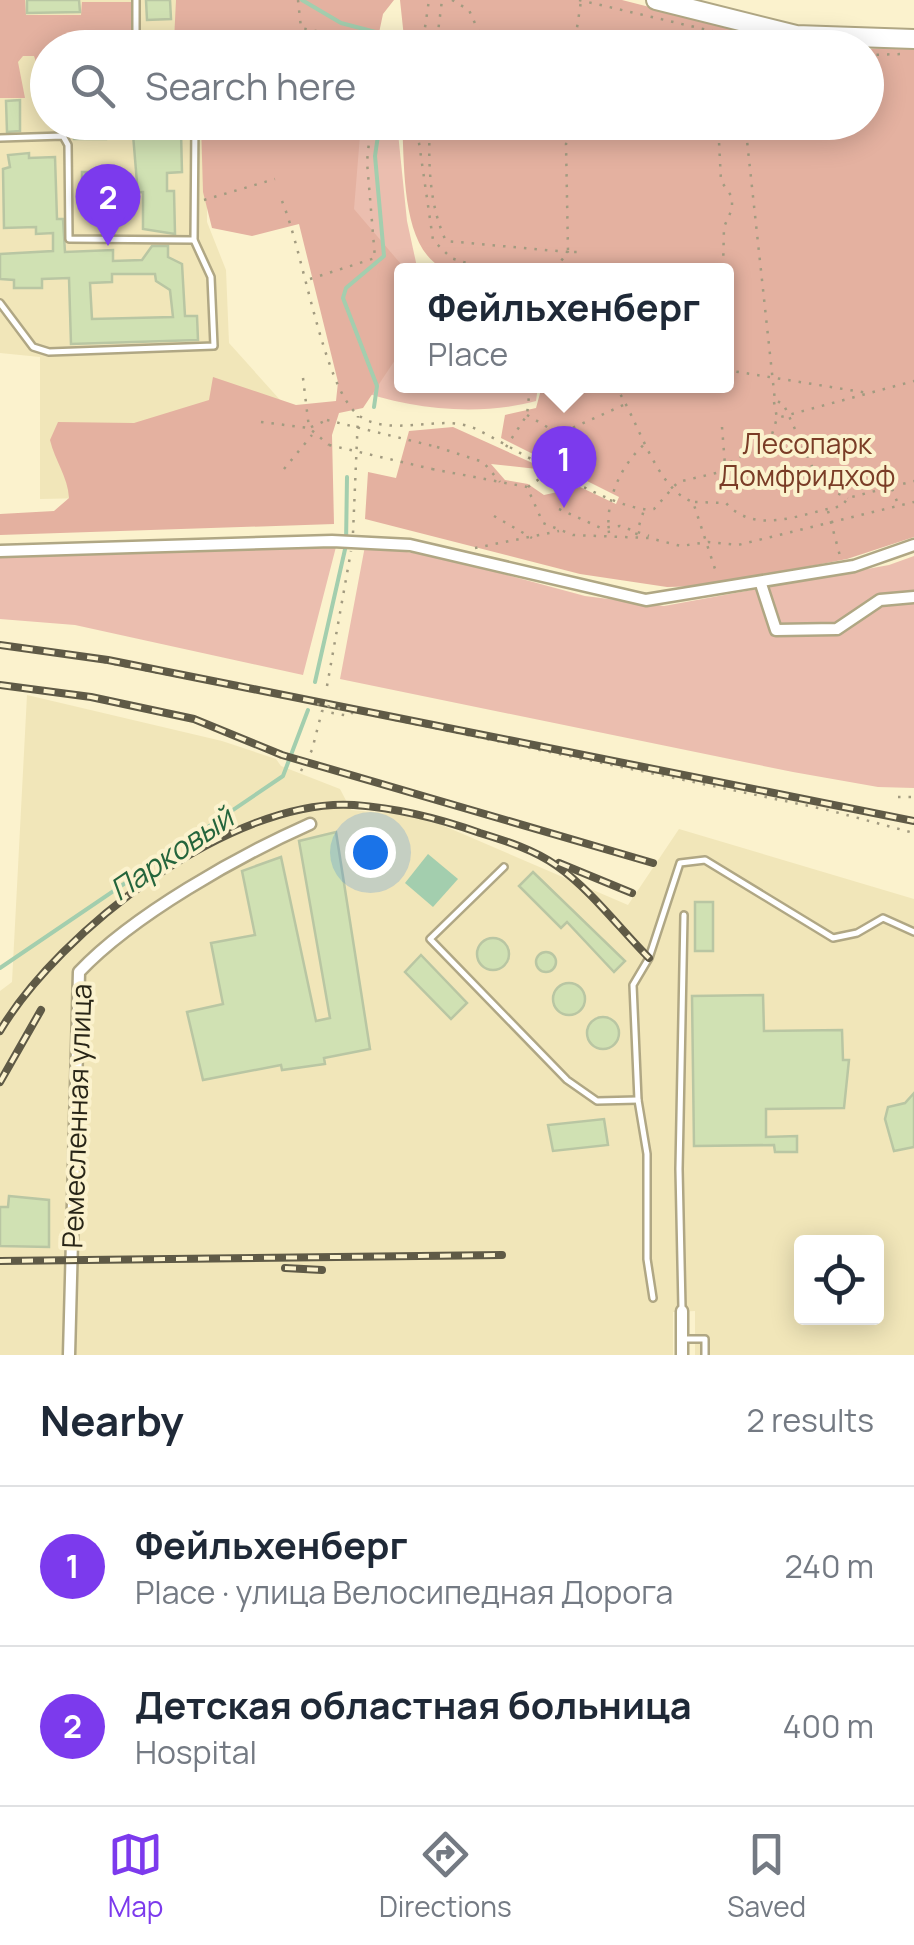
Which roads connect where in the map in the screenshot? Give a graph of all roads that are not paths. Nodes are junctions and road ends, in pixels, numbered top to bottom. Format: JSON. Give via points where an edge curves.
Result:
{"nodes":[{"id":1,"x":136,"y":0,"type":"edge"},
{"id":2,"x":656,"y":0,"type":"edge"},
{"id":3,"x":719,"y":17,"type":"edge"},
{"id":4,"x":136,"y":30,"type":"edge"},
{"id":5,"x":775,"y":30,"type":"edge"},
{"id":6,"x":884,"y":43,"type":"edge"},
{"id":7,"x":912,"y":46,"type":"edge"},
{"id":8,"x":30,"y":137,"type":"edge"},
{"id":9,"x":0,"y":138,"type":"edge"},
{"id":10,"x":65,"y":140,"type":"edge"},
{"id":11,"x":195,"y":140,"type":"edge"},
{"id":12,"x":194,"y":240,"type":"junction"},
{"id":13,"x":0,"y":303,"type":"edge"},
{"id":14,"x":914,"y":545,"type":"edge"},
{"id":15,"x":0,"y":551,"type":"edge"},
{"id":16,"x":761,"y":584,"type":"junction"},
{"id":17,"x":914,"y":597,"type":"edge"},
{"id":18,"x":310,"y":824,"type":"dead end"},
{"id":19,"x":504,"y":867,"type":"dead end"},
{"id":20,"x":684,"y":915,"type":"dead end"},
{"id":21,"x":914,"y":932,"type":"edge"},
{"id":22,"x":638,"y":1100,"type":"junction"},
{"id":23,"x":653,"y":1298,"type":"dead end"},
{"id":24,"x":682,"y":1311,"type":"joint"},
{"id":25,"x":682,"y":1339,"type":"junction"},
{"id":26,"x":69,"y":1355,"type":"edge"},
{"id":27,"x":682,"y":1355,"type":"edge"},
{"id":28,"x":705,"y":1355,"type":"edge"}],
"edges":[{"from":1,"to":4,"type":"lane"},
{"from":2,"to":3,"type":"main road"},
{"from":3,"to":5,"type":"main road"},
{"from":6,"to":7,"type":"main road"},
{"from":8,"to":9,"type":"lane"},
{"from":10,"to":12,"type":"lane","via":[[69,239]]},
{"from":11,"to":12,"type":"lane"},
{"from":12,"to":13,"type":"lane","via":[[211,278],[214,346],[49,352],[33,348]]},
{"from":14,"to":16,"type":"street"},
{"from":15,"to":16,"type":"street","via":[[410,545],[646,600]]},
{"from":16,"to":17,"type":"street","via":[[776,630],[837,629],[880,600]]},
{"from":18,"to":26,"type":"street","name":"Ремесленная улица","via":[[262,846],[119,936],[79,972]]},
{"from":19,"to":22,"type":"lane","via":[[430,939],[567,1080],[597,1101]]},
{"from":20,"to":24,"type":"lane"},
{"from":21,"to":22,"type":"lane","via":[[883,918],[833,938],[705,860],[680,863],[634,985]]},
{"from":22,"to":23,"type":"lane"},
{"from":24,"to":25,"type":"street"},
{"from":25,"to":27,"type":"street"},
{"from":25,"to":28,"type":"lane","via":[[705,1339]]}]}
